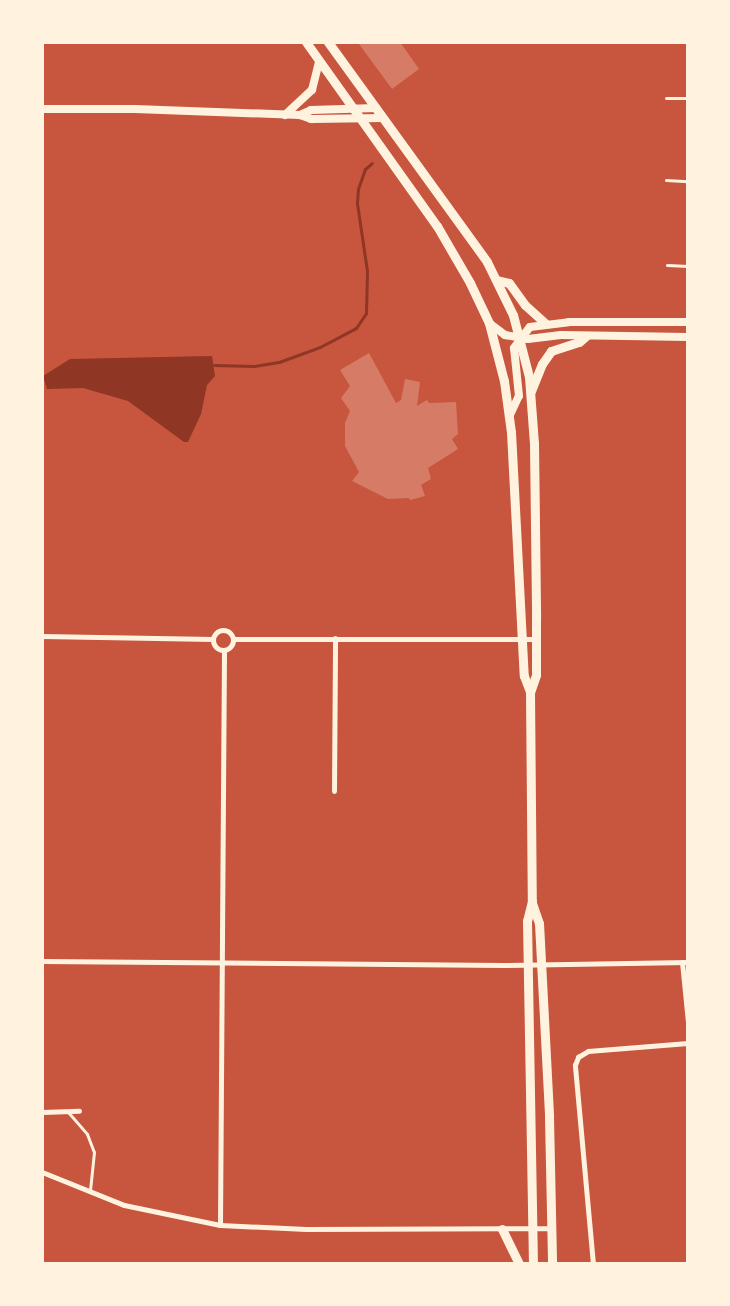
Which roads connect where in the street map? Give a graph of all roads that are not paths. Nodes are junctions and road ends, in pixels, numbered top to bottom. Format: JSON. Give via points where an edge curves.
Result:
{"nodes":[{"id":1,"x":306,"y":42,"type":"edge"},
{"id":2,"x":328,"y":42,"type":"edge"},
{"id":3,"x":319,"y":61,"type":"junction"},
{"id":4,"x":666,"y":98,"type":"dead end"},
{"id":5,"x":688,"y":98,"type":"edge"},
{"id":6,"x":376,"y":108,"type":"junction"},
{"id":7,"x":42,"y":109,"type":"edge"},
{"id":8,"x":354,"y":109,"type":"junction"},
{"id":9,"x":285,"y":115,"type":"junction"},
{"id":10,"x":300,"y":115,"type":"junction"},
{"id":11,"x":383,"y":118,"type":"junction"},
{"id":12,"x":362,"y":119,"type":"junction"},
{"id":13,"x":666,"y":180,"type":"dead end"},
{"id":14,"x":688,"y":181,"type":"edge"},
{"id":15,"x":667,"y":265,"type":"dead end"},
{"id":16,"x":688,"y":266,"type":"edge"},
{"id":17,"x":497,"y":280,"type":"junction"},
{"id":18,"x":688,"y":322,"type":"edge"},
{"id":19,"x":488,"y":323,"type":"junction"},
{"id":20,"x":546,"y":324,"type":"junction"},
{"id":21,"x":586,"y":336,"type":"junction"},
{"id":22,"x":688,"y":337,"type":"edge"},
{"id":23,"x":519,"y":338,"type":"junction"},
{"id":24,"x":531,"y":391,"type":"junction"},
{"id":25,"x":509,"y":417,"type":"junction"},
{"id":26,"x":42,"y":636,"type":"edge"},
{"id":27,"x":335,"y":638,"type":"junction"},
{"id":28,"x":213,"y":639,"type":"junction"},
{"id":29,"x":234,"y":639,"type":"junction"},
{"id":30,"x":522,"y":639,"type":"junction"},
{"id":31,"x":536,"y":639,"type":"junction"},
{"id":32,"x":224,"y":650,"type":"junction"},
{"id":33,"x":530,"y":692,"type":"junction"},
{"id":34,"x":334,"y":791,"type":"dead end"},
{"id":35,"x":532,"y":901,"type":"junction"},
{"id":36,"x":42,"y":962,"type":"edge"},
{"id":37,"x":527,"y":962,"type":"junction"},
{"id":38,"x":685,"y":962,"type":"edge"},
{"id":39,"x":221,"y":963,"type":"junction"},
{"id":40,"x":541,"y":963,"type":"junction"},
{"id":41,"x":688,"y":1022,"type":"edge"},
{"id":42,"x":688,"y":1042,"type":"edge"},
{"id":43,"x":79,"y":1111,"type":"dead end"},
{"id":44,"x":42,"y":1112,"type":"edge"},
{"id":45,"x":67,"y":1112,"type":"junction"},
{"id":46,"x":42,"y":1172,"type":"edge"},
{"id":47,"x":90,"y":1191,"type":"junction"},
{"id":48,"x":220,"y":1225,"type":"junction"},
{"id":49,"x":532,"y":1228,"type":"junction"},
{"id":50,"x":552,"y":1228,"type":"junction"},
{"id":51,"x":502,"y":1229,"type":"junction"},
{"id":52,"x":519,"y":1264,"type":"edge"},
{"id":53,"x":533,"y":1264,"type":"edge"},
{"id":54,"x":552,"y":1264,"type":"edge"},
{"id":55,"x":593,"y":1264,"type":"edge"}],
"edges":[{"from":1,"to":3,"type":"main road"},
{"from":2,"to":6,"type":"main road"},
{"from":3,"to":8,"type":"main road"},
{"from":3,"to":9,"type":"main road","via":[[312,90]]},
{"from":4,"to":5,"type":"lane"},
{"from":6,"to":8,"type":"main road"},
{"from":6,"to":11,"type":"main road"},
{"from":7,"to":9,"type":"main road"},
{"from":8,"to":10,"type":"main road","via":[[310,110]]},
{"from":8,"to":12,"type":"main road"},
{"from":9,"to":10,"type":"main road"},
{"from":10,"to":12,"type":"main road","via":[[311,119]]},
{"from":11,"to":12,"type":"main road"},
{"from":11,"to":17,"type":"main road"},
{"from":12,"to":19,"type":"main road","via":[[451,248]]},
{"from":13,"to":14,"type":"lane"},
{"from":15,"to":16,"type":"lane"},
{"from":17,"to":20,"type":"main road","via":[[509,283],[525,305]]},
{"from":17,"to":23,"type":"main road"},
{"from":18,"to":20,"type":"main road"},
{"from":19,"to":23,"type":"main road"},
{"from":19,"to":25,"type":"main road","via":[[503,374]]},
{"from":20,"to":23,"type":"main road","via":[[530,327]]},
{"from":21,"to":22,"type":"main road"},
{"from":21,"to":23,"type":"main road"},
{"from":21,"to":24,"type":"main road","via":[[579,342],[551,351]]},
{"from":23,"to":24,"type":"main road"},
{"from":23,"to":25,"type":"main road","via":[[513,352],[518,396]]},
{"from":24,"to":31,"type":"main road"},
{"from":25,"to":30,"type":"main road"},
{"from":26,"to":28,"type":"street"},
{"from":27,"to":29,"type":"street"},
{"from":27,"to":30,"type":"street"},
{"from":27,"to":34,"type":"street"},
{"from":28,"to":29,"type":"street","via":[[222,630],[231,633]]},
{"from":28,"to":32,"type":"street","via":[[215,646]]},
{"from":29,"to":32,"type":"street","via":[[230,648]]},
{"from":30,"to":31,"type":"street"},
{"from":30,"to":33,"type":"main road","via":[[524,676]]},
{"from":31,"to":33,"type":"main road","via":[[536,675]]},
{"from":32,"to":39,"type":"street"},
{"from":33,"to":35,"type":"main road"},
{"from":35,"to":37,"type":"main road","via":[[527,921]]},
{"from":35,"to":40,"type":"main road","via":[[539,923]]},
{"from":36,"to":39,"type":"street"},
{"from":37,"to":39,"type":"street"},
{"from":37,"to":40,"type":"street"},
{"from":37,"to":49,"type":"main road"},
{"from":38,"to":40,"type":"street"},
{"from":38,"to":41,"type":"street"},
{"from":39,"to":48,"type":"street"},
{"from":40,"to":50,"type":"main road"},
{"from":42,"to":55,"type":"street","via":[[588,1051],[578,1057],[574,1065]]},
{"from":43,"to":45,"type":"street"},
{"from":44,"to":45,"type":"street"},
{"from":45,"to":47,"type":"lane","via":[[87,1134],[94,1152]]},
{"from":46,"to":47,"type":"street"},
{"from":47,"to":48,"type":"street","via":[[124,1205]]},
{"from":48,"to":51,"type":"street","via":[[306,1229]]},
{"from":49,"to":50,"type":"street"},
{"from":49,"to":51,"type":"street"},
{"from":49,"to":53,"type":"main road"},
{"from":50,"to":54,"type":"main road"},
{"from":51,"to":52,"type":"main road"}]}
